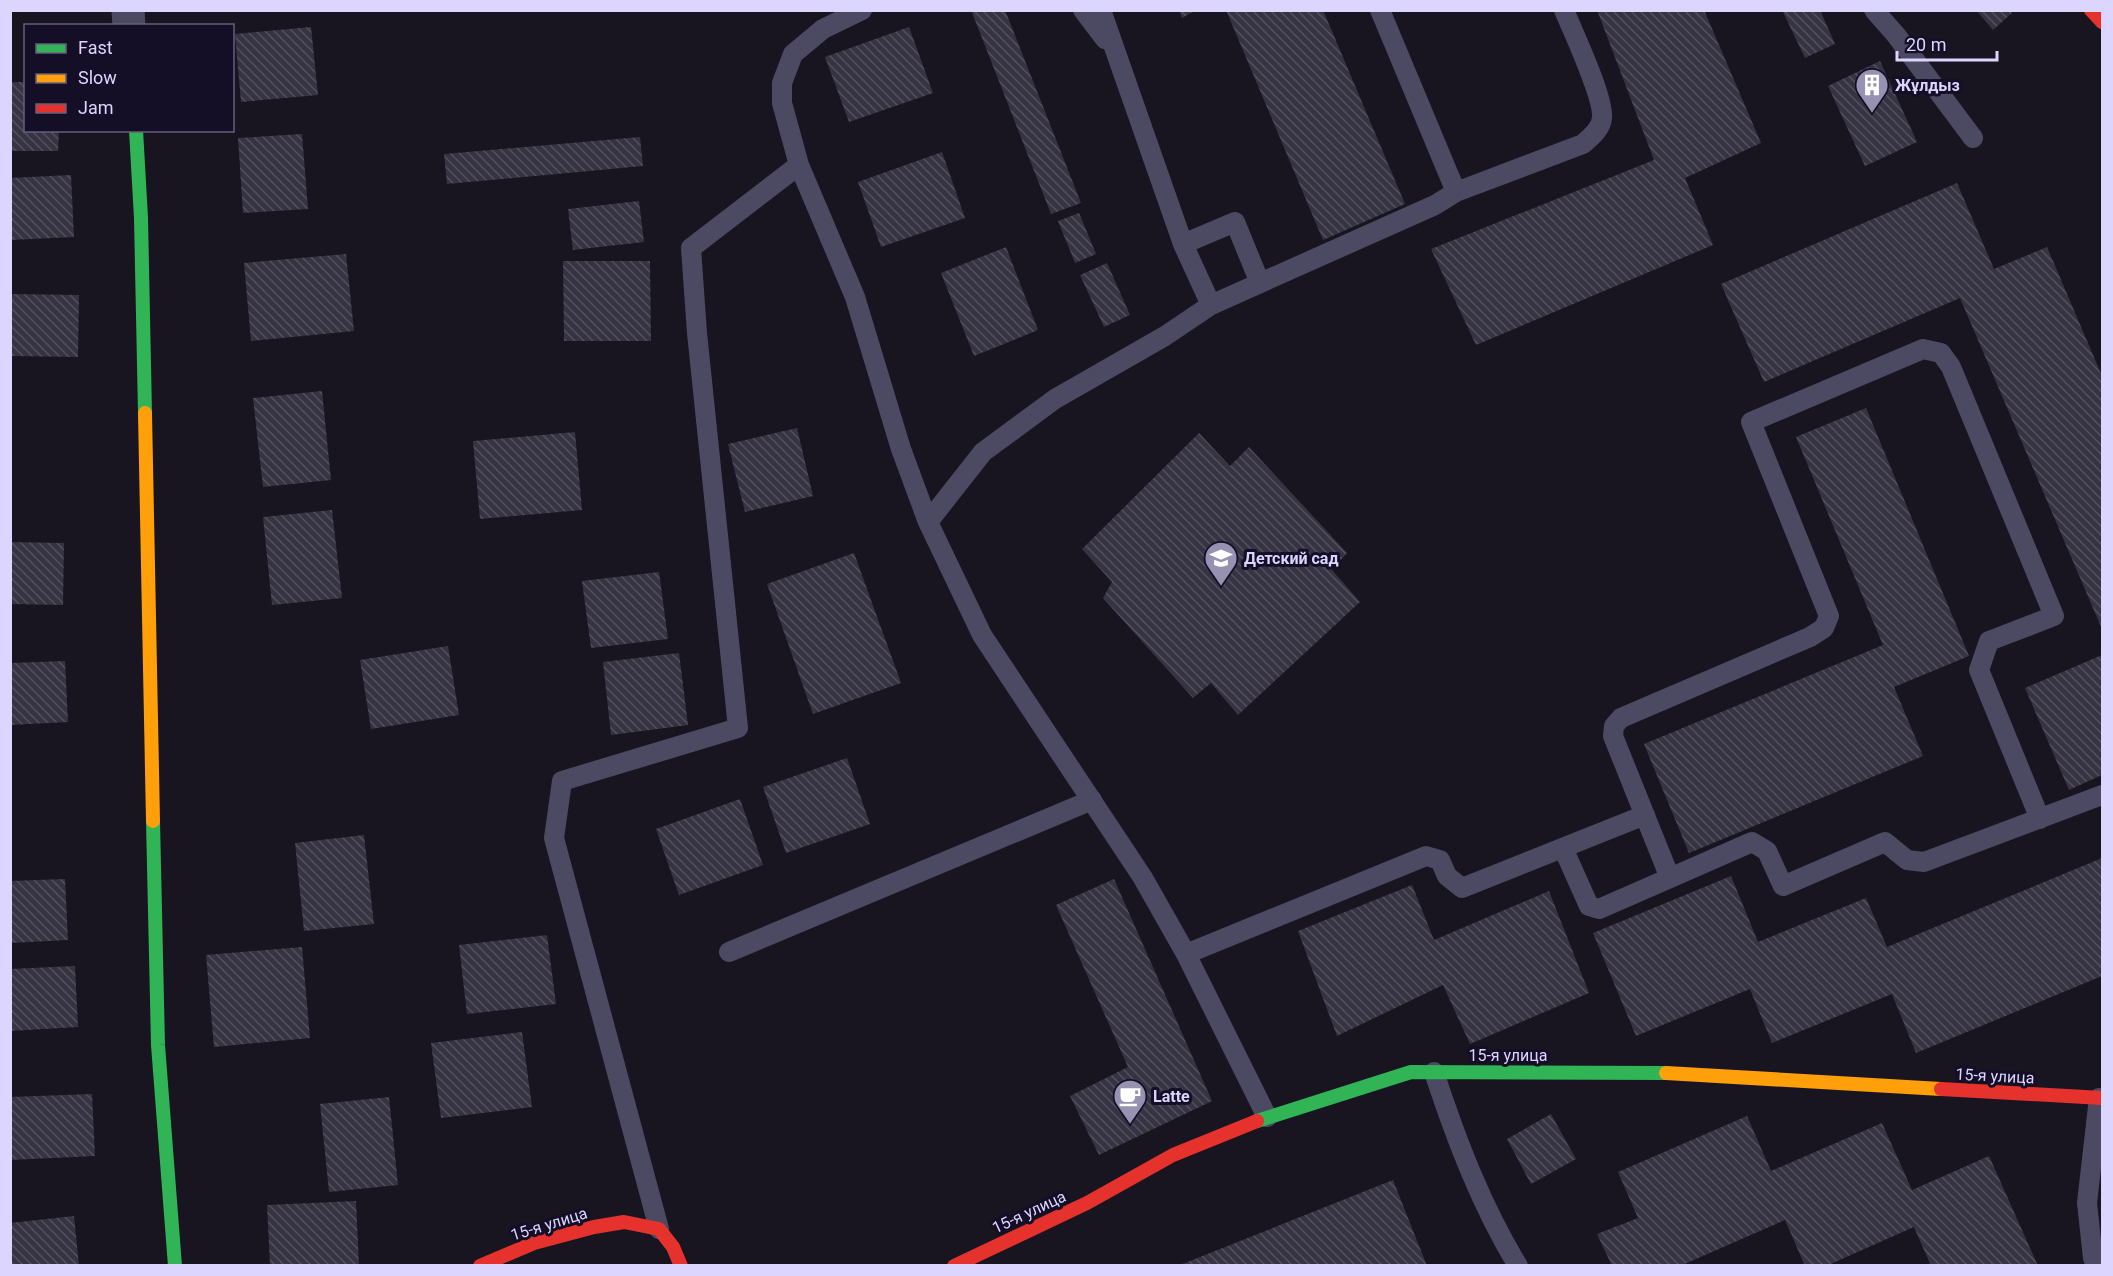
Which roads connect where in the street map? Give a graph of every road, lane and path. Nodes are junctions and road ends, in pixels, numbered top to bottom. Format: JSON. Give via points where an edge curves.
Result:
{"nodes":[{"id":1,"x":862,"y":10,"type":"edge"},
{"id":2,"x":1083,"y":10,"type":"edge"},
{"id":3,"x":1101,"y":10,"type":"edge"},
{"id":4,"x":1380,"y":10,"type":"edge"},
{"id":5,"x":1564,"y":10,"type":"edge"},
{"id":6,"x":1874,"y":10,"type":"edge"},
{"id":7,"x":2091,"y":10,"type":"edge"},
{"id":8,"x":2103,"y":22,"type":"edge"},
{"id":9,"x":1112,"y":47,"type":"junction"},
{"id":10,"x":136,"y":132,"type":"edge"},
{"id":11,"x":1973,"y":138,"type":"dead end"},
{"id":12,"x":799,"y":165,"type":"junction"},
{"id":13,"x":1456,"y":192,"type":"junction"},
{"id":14,"x":1183,"y":244,"type":"junction"},
{"id":15,"x":1260,"y":283,"type":"junction"},
{"id":16,"x":1211,"y":305,"type":"junction"},
{"id":17,"x":928,"y":522,"type":"junction"},
{"id":18,"x":2103,"y":795,"type":"edge"},
{"id":19,"x":1092,"y":800,"type":"junction"},
{"id":20,"x":1645,"y":815,"type":"junction"},
{"id":21,"x":2040,"y":819,"type":"junction"},
{"id":22,"x":1563,"y":848,"type":"junction"},
{"id":23,"x":1670,"y":878,"type":"junction"},
{"id":24,"x":729,"y":952,"type":"dead end"},
{"id":25,"x":1186,"y":954,"type":"junction"},
{"id":26,"x":1434,"y":1072,"type":"junction"},
{"id":27,"x":2101,"y":1098,"type":"edge"},
{"id":28,"x":1267,"y":1117,"type":"junction"},
{"id":29,"x":659,"y":1229,"type":"junction"},
{"id":30,"x":175,"y":1266,"type":"edge"},
{"id":31,"x":480,"y":1266,"type":"edge"},
{"id":32,"x":681,"y":1266,"type":"edge"},
{"id":33,"x":954,"y":1266,"type":"edge"},
{"id":34,"x":1518,"y":1266,"type":"edge"},
{"id":35,"x":2097,"y":1266,"type":"edge"}],
"edges":[{"from":1,"to":12,"type":"lane","via":[[806,41],[785,69],[782,103]]},
{"from":2,"to":9,"type":"lane"},
{"from":3,"to":9,"type":"lane"},
{"from":4,"to":13,"type":"lane"},
{"from":5,"to":13,"type":"lane","via":[[1599,100],[1602,118],[1596,133],[1583,144]]},
{"from":6,"to":11,"type":"lane"},
{"from":7,"to":8,"type":"street"},
{"from":9,"to":14,"type":"lane"},
{"from":10,"to":30,"type":"street","via":[[142,230],[158,1045]]},
{"from":12,"to":17,"type":"lane","via":[[855,297],[901,449]]},
{"from":12,"to":29,"type":"lane","via":[[691,248],[738,728],[562,781],[555,827],[554,838]]},
{"from":13,"to":15,"type":"lane","via":[[1435,206]]},
{"from":14,"to":15,"type":"lane","via":[[1235,222]]},
{"from":14,"to":16,"type":"lane"},
{"from":15,"to":16,"type":"lane"},
{"from":16,"to":17,"type":"lane","via":[[1011,429],[983,452]]},
{"from":17,"to":19,"type":"lane","via":[[982,635]]},
{"from":18,"to":21,"type":"lane"},
{"from":19,"to":24,"type":"lane"},
{"from":19,"to":25,"type":"lane"},
{"from":20,"to":21,"type":"lane","via":[[1613,736],[1614,726],[1621,718],[1810,637],[1824,628],[1829,616],[1751,422],[1923,349],[1941,353],[1951,367],[2055,616],[1989,641],[1979,670]]},
{"from":20,"to":22,"type":"lane"},
{"from":20,"to":23,"type":"lane"},
{"from":21,"to":23,"type":"lane","via":[[1924,862],[1907,860],[1885,842],[1783,886],[1767,851],[1752,842]]},
{"from":22,"to":23,"type":"lane","via":[[1589,906],[1599,909]]},
{"from":22,"to":25,"type":"lane","via":[[1462,888],[1447,876],[1440,860],[1426,856]]},
{"from":25,"to":28,"type":"lane"},
{"from":26,"to":27,"type":"street","name":"15-я улица","via":[[1637,1071]]},
{"from":26,"to":28,"type":"street","name":"15-я улица","via":[[1411,1072]]},
{"from":26,"to":34,"type":"lane","via":[[1456,1140]]},
{"from":27,"to":35,"type":"lane","via":[[2087,1203]]},
{"from":28,"to":33,"type":"street","name":"15-я улица","via":[[1173,1155],[1087,1203]]},
{"from":29,"to":31,"type":"street","name":"15-я улица","via":[[624,1222],[594,1227],[534,1243]]},
{"from":29,"to":32,"type":"street","via":[[673,1246]]}]}
